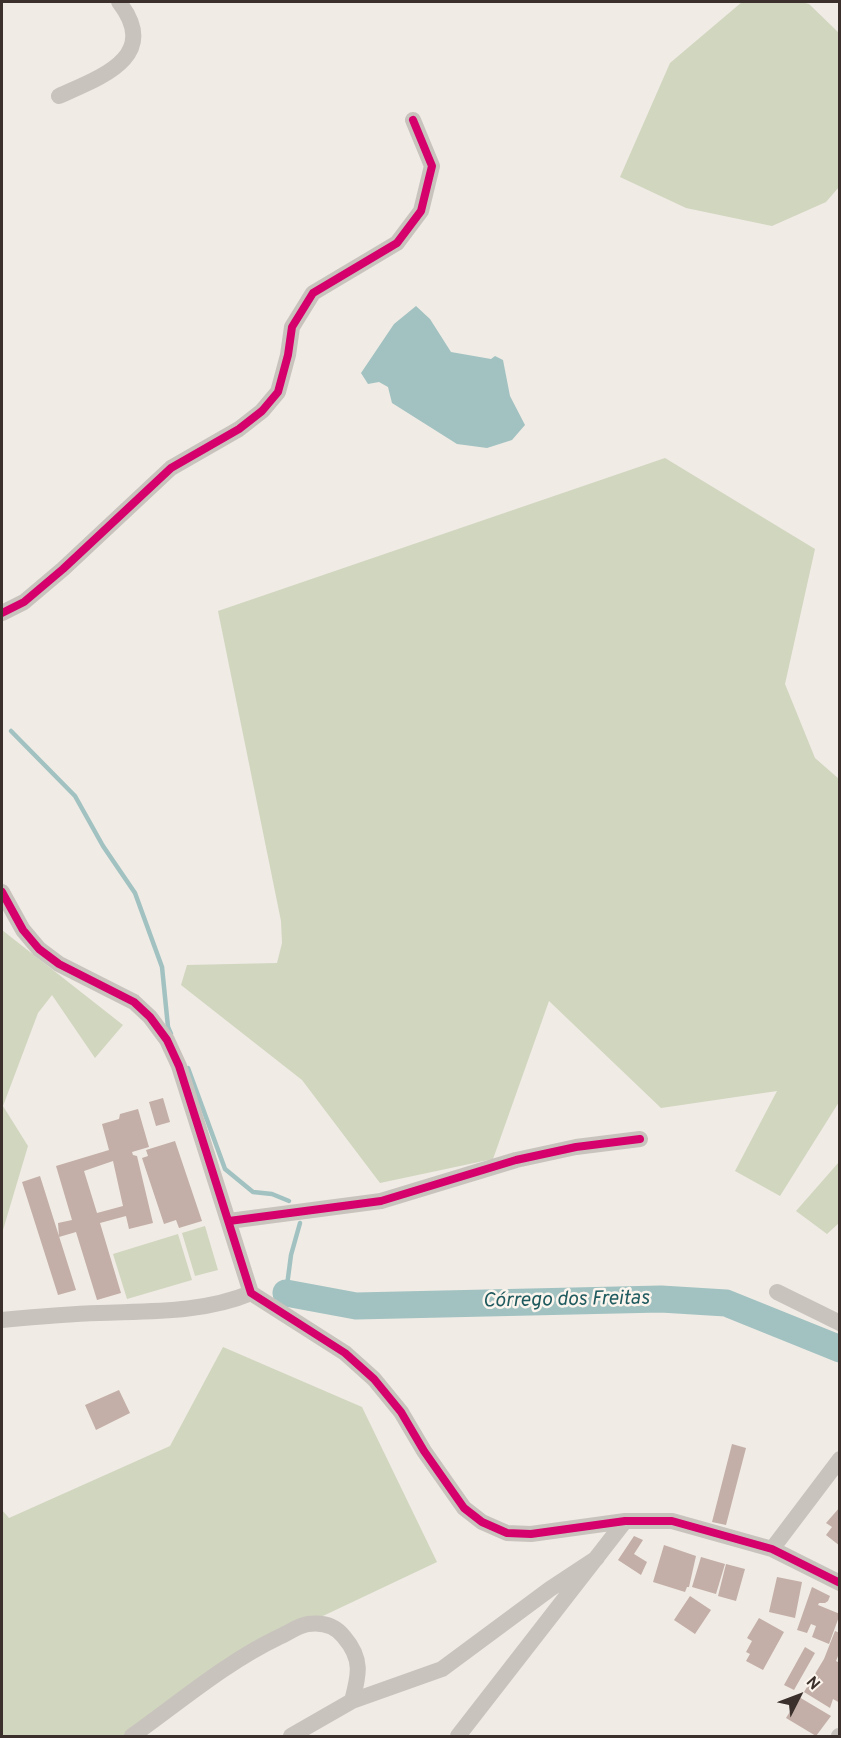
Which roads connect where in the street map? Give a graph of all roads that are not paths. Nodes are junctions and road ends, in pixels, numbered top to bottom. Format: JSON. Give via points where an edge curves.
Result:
{"nodes":[{"id":1,"x":119,"y":2,"type":"edge"},
{"id":2,"x":59,"y":96,"type":"dead end"},
{"id":3,"x":413,"y":120,"type":"dead end"},
{"id":4,"x":2,"y":613,"type":"edge"},
{"id":5,"x":2,"y":892,"type":"edge"},
{"id":6,"x":640,"y":1139,"type":"dead end"},
{"id":7,"x":229,"y":1221,"type":"junction"},
{"id":8,"x":777,"y":1292,"type":"dead end"},
{"id":9,"x":251,"y":1293,"type":"junction"},
{"id":10,"x":2,"y":1320,"type":"edge"},
{"id":11,"x":840,"y":1323,"type":"edge"},
{"id":12,"x":840,"y":1459,"type":"edge"},
{"id":13,"x":625,"y":1521,"type":"junction"},
{"id":14,"x":772,"y":1549,"type":"junction"},
{"id":15,"x":597,"y":1558,"type":"junction"},
{"id":16,"x":840,"y":1583,"type":"edge"},
{"id":17,"x":352,"y":1701,"type":"junction"},
{"id":18,"x":132,"y":1737,"type":"edge"},
{"id":19,"x":291,"y":1737,"type":"edge"},
{"id":20,"x":458,"y":1737,"type":"edge"}],
"edges":[{"from":1,"to":2,"type":"street","via":[[132,24],[133,40],[128,54],[117,68]]},
{"from":3,"to":4,"type":"street","via":[[432,166],[422,211],[396,243],[313,293],[292,327],[278,392],[239,429],[171,468],[63,569],[24,602]]},
{"from":5,"to":7,"type":"street","via":[[22,930],[39,950],[134,1002],[161,1032],[179,1066]]},
{"from":6,"to":7,"type":"street","via":[[516,1160],[381,1201]]},
{"from":7,"to":9,"type":"street"},
{"from":8,"to":11,"type":"street"},
{"from":9,"to":10,"type":"street","via":[[234,1300],[181,1309]]},
{"from":9,"to":13,"type":"street","via":[[345,1353],[374,1379],[401,1412],[464,1508],[482,1522],[507,1533],[531,1534]]},
{"from":12,"to":14,"type":"street"},
{"from":13,"to":14,"type":"street","via":[[672,1521]]},
{"from":13,"to":15,"type":"street"},
{"from":14,"to":16,"type":"street"},
{"from":15,"to":17,"type":"street","via":[[549,1588],[442,1669]]},
{"from":15,"to":20,"type":"street"},
{"from":17,"to":18,"type":"street","via":[[358,1659],[350,1644],[337,1628],[322,1623],[306,1624],[223,1669]]},
{"from":17,"to":19,"type":"street"}]}
